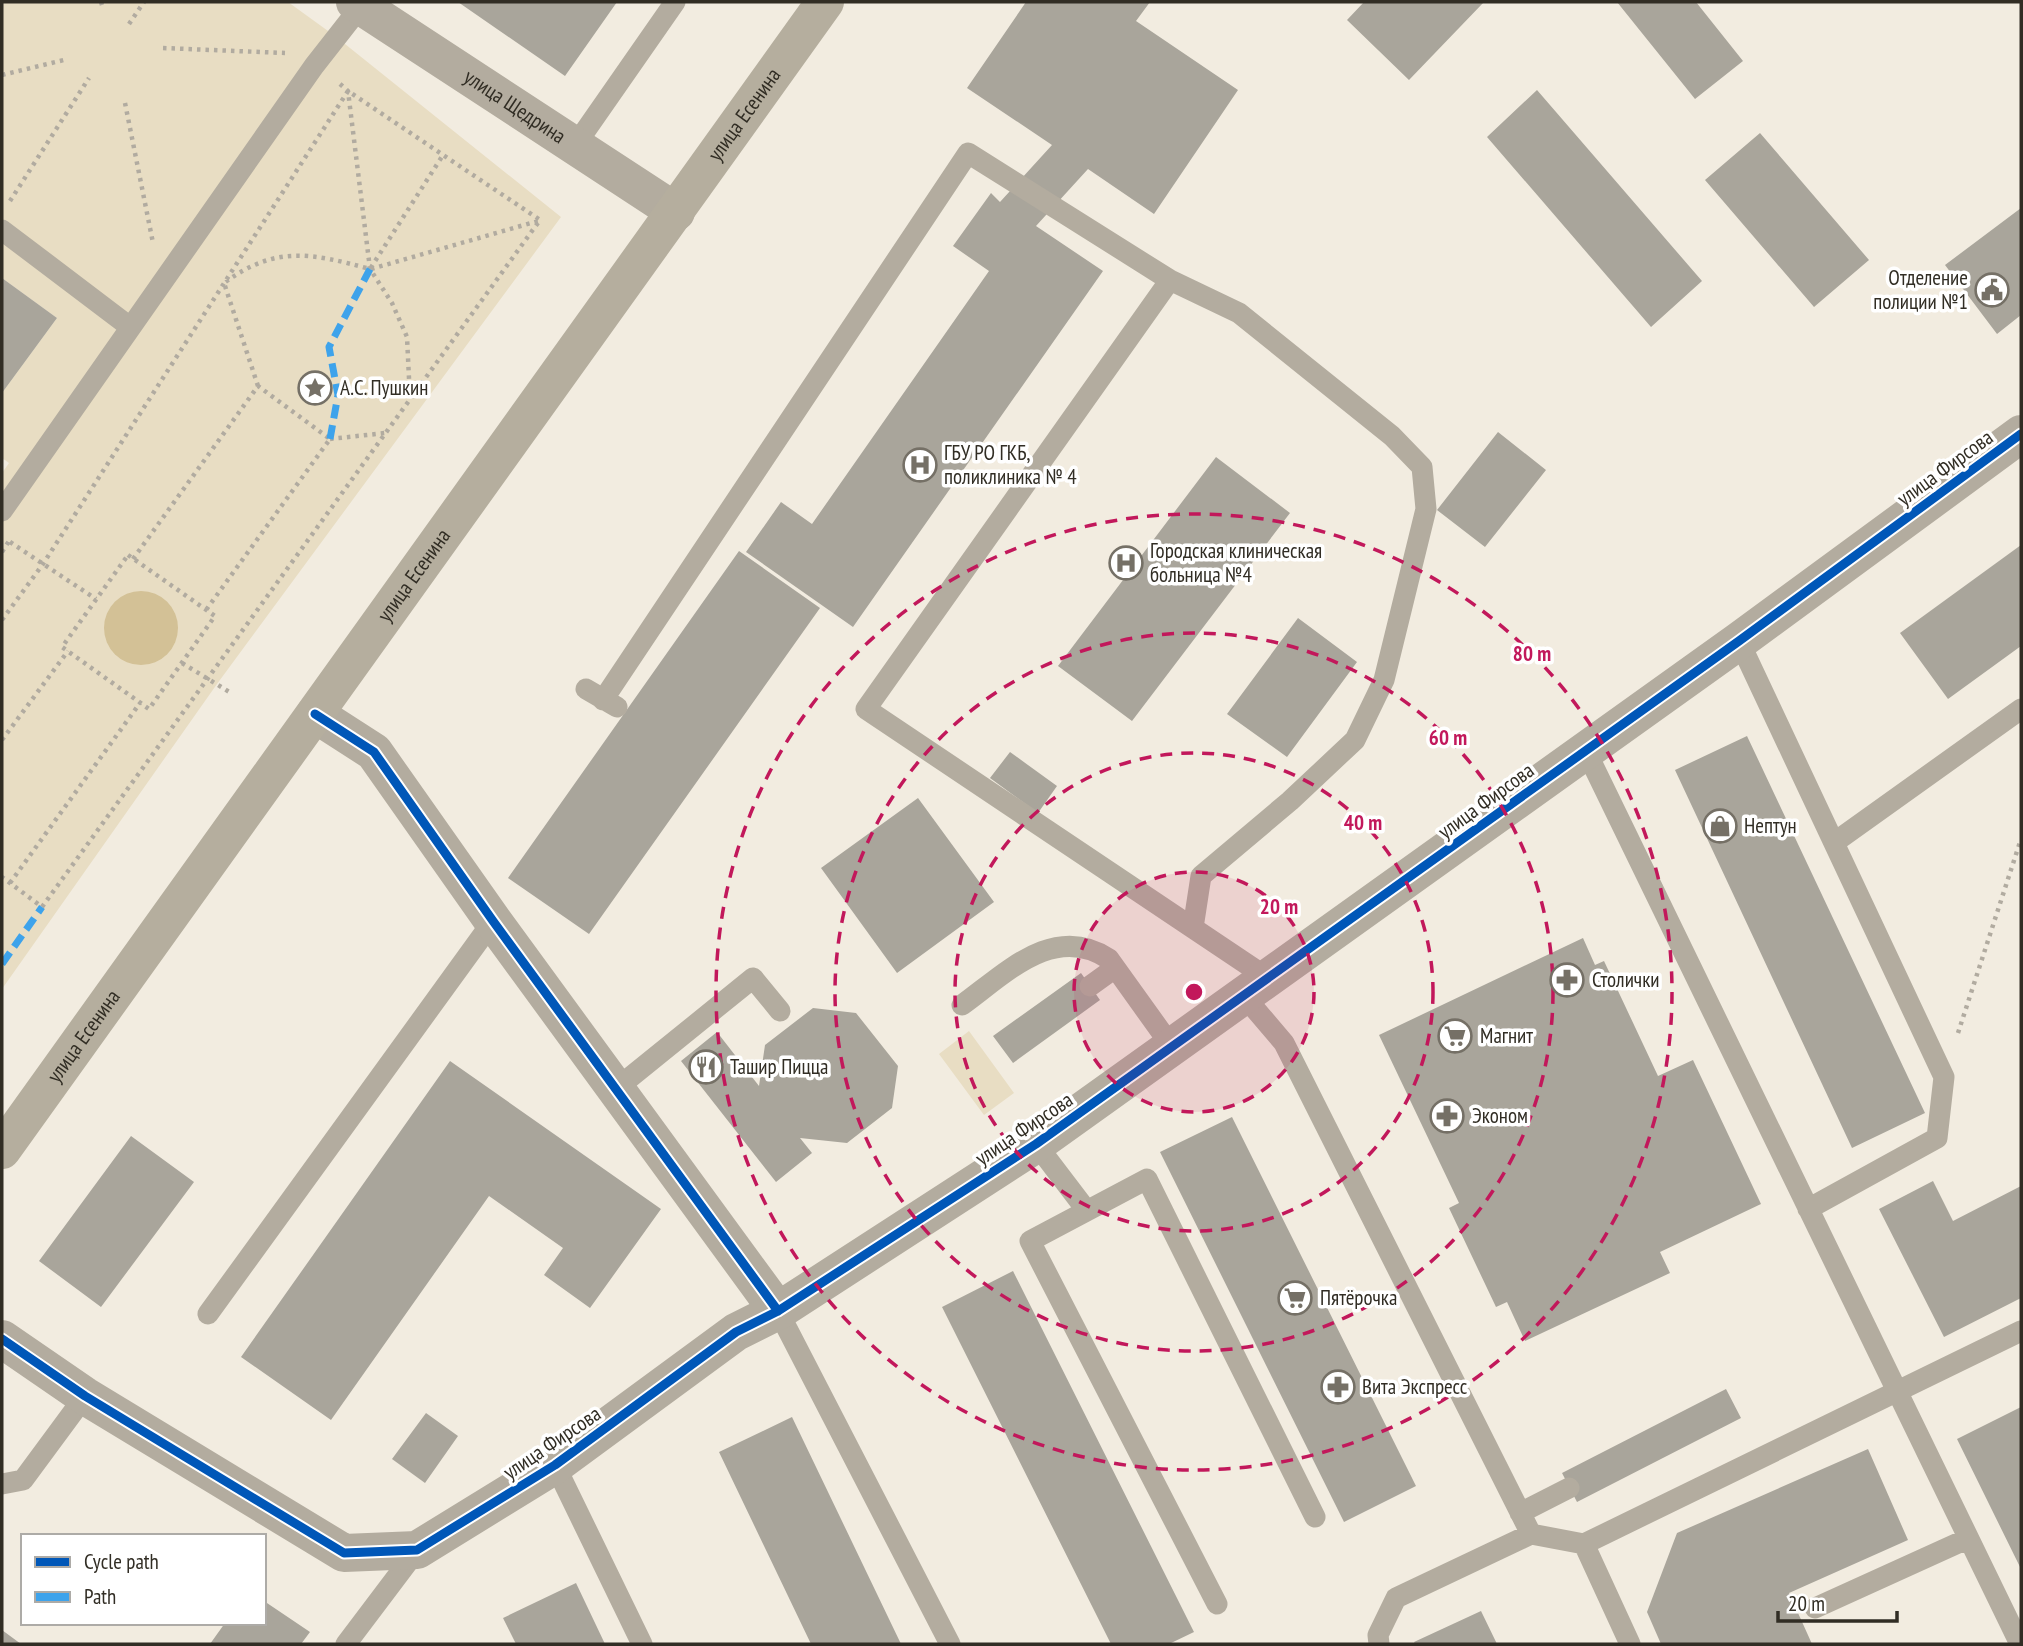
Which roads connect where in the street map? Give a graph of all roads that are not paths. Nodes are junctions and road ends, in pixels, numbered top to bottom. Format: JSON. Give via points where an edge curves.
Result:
{"nodes":[{"id":1,"x":675,"y":2,"type":"edge"},
{"id":2,"x":825,"y":2,"type":"edge"},
{"id":3,"x":358,"y":4,"type":"edge"},
{"id":4,"x":574,"y":147,"type":"junction"},
{"id":5,"x":676,"y":212,"type":"junction"},
{"id":6,"x":2,"y":230,"type":"edge"},
{"id":7,"x":1170,"y":280,"type":"junction"},
{"id":8,"x":130,"y":327,"type":"junction"},
{"id":9,"x":2021,"y":434,"type":"edge"},
{"id":10,"x":2,"y":510,"type":"edge"},
{"id":11,"x":1739,"y":641,"type":"junction"},
{"id":12,"x":602,"y":699,"type":"dead end"},
{"id":13,"x":2021,"y":709,"type":"edge"},
{"id":14,"x":315,"y":714,"type":"junction"},
{"id":15,"x":1586,"y":751,"type":"junction"},
{"id":16,"x":1835,"y":842,"type":"junction"},
{"id":17,"x":493,"y":921,"type":"junction"},
{"id":18,"x":1193,"y":928,"type":"junction"},
{"id":19,"x":1115,"y":968,"type":"junction"},
{"id":20,"x":1090,"y":986,"type":"dead end"},
{"id":21,"x":1256,"y":987,"type":"junction"},
{"id":22,"x":962,"y":1005,"type":"dead end"},
{"id":23,"x":780,"y":1011,"type":"dead end"},
{"id":24,"x":1172,"y":1047,"type":"junction"},
{"id":25,"x":617,"y":1088,"type":"junction"},
{"id":26,"x":1035,"y":1144,"type":"junction"},
{"id":27,"x":2,"y":1150,"type":"edge"},
{"id":28,"x":1808,"y":1209,"type":"junction"},
{"id":29,"x":1087,"y":1210,"type":"junction"},
{"id":30,"x":778,"y":1311,"type":"junction"},
{"id":31,"x":208,"y":1314,"type":"dead end"},
{"id":32,"x":2021,"y":1331,"type":"edge"},
{"id":33,"x":2,"y":1339,"type":"edge"},
{"id":34,"x":1897,"y":1392,"type":"junction"},
{"id":35,"x":85,"y":1396,"type":"junction"},
{"id":36,"x":555,"y":1465,"type":"junction"},
{"id":37,"x":2,"y":1484,"type":"edge"},
{"id":38,"x":1569,"y":1488,"type":"dead end"},
{"id":39,"x":1520,"y":1513,"type":"junction"},
{"id":40,"x":1315,"y":1517,"type":"dead end"},
{"id":41,"x":1531,"y":1534,"type":"junction"},
{"id":42,"x":1967,"y":1539,"type":"junction"},
{"id":43,"x":1584,"y":1544,"type":"junction"},
{"id":44,"x":417,"y":1550,"type":"junction"},
{"id":45,"x":1217,"y":1604,"type":"dead end"},
{"id":46,"x":1815,"y":1608,"type":"dead end"},
{"id":47,"x":346,"y":1644,"type":"edge"},
{"id":48,"x":642,"y":1644,"type":"edge"},
{"id":49,"x":950,"y":1644,"type":"edge"},
{"id":50,"x":1379,"y":1644,"type":"edge"},
{"id":51,"x":1630,"y":1644,"type":"edge"},
{"id":52,"x":2020,"y":1644,"type":"edge"}],
"edges":[{"from":1,"to":4,"type":"lane"},
{"from":2,"to":5,"type":"main road","name":"улица Есенина"},
{"from":3,"to":4,"type":"street","name":"улица Щедрина"},
{"from":3,"to":8,"type":"lane"},
{"from":4,"to":5,"type":"street","name":"улица Щедрина"},
{"from":5,"to":14,"type":"main road","name":"улица Есенина"},
{"from":6,"to":8,"type":"lane"},
{"from":7,"to":12,"type":"lane","via":[[968,153]]},
{"from":7,"to":18,"type":"lane","via":[[1239,313],[1392,436],[1422,467],[1426,509],[1384,680],[1355,740],[1202,876]]},
{"from":7,"to":18,"type":"lane","via":[[866,709]]},
{"from":8,"to":10,"type":"lane"},
{"from":9,"to":11,"type":"street","name":"улица Фирсова"},
{"from":11,"to":15,"type":"street","name":"улица Фирсова"},
{"from":11,"to":16,"type":"lane"},
{"from":13,"to":16,"type":"lane"},
{"from":14,"to":17,"type":"street","via":[[374,752]]},
{"from":14,"to":27,"type":"main road","name":"улица Есенина"},
{"from":15,"to":21,"type":"street","name":"улица Фирсова"},
{"from":15,"to":28,"type":"lane"},
{"from":16,"to":28,"type":"lane","via":[[1944,1077],[1937,1138]]},
{"from":17,"to":25,"type":"street"},
{"from":17,"to":31,"type":"lane"},
{"from":18,"to":21,"type":"lane"},
{"from":19,"to":20,"type":"lane"},
{"from":19,"to":22,"type":"lane","via":[[1095,951],[1049,947],[1035,952]]},
{"from":19,"to":24,"type":"lane"},
{"from":21,"to":24,"type":"street","name":"улица Фирсова"},
{"from":21,"to":39,"type":"lane"},
{"from":23,"to":25,"type":"lane","via":[[753,978]]},
{"from":24,"to":26,"type":"street","name":"улица Фирсова"},
{"from":25,"to":30,"type":"street"},
{"from":26,"to":29,"type":"lane"},
{"from":26,"to":30,"type":"street","name":"улица Фирсова"},
{"from":28,"to":34,"type":"lane"},
{"from":29,"to":40,"type":"lane","via":[[1147,1179]]},
{"from":29,"to":45,"type":"lane","via":[[1030,1241]]},
{"from":30,"to":36,"type":"street","name":"улица Фирсова","via":[[736,1332]]},
{"from":30,"to":49,"type":"lane"},
{"from":32,"to":34,"type":"lane"},
{"from":33,"to":35,"type":"street","name":"улица Фирсова"},
{"from":34,"to":42,"type":"lane"},
{"from":34,"to":43,"type":"lane"},
{"from":35,"to":37,"type":"lane","via":[[23,1480]]},
{"from":35,"to":44,"type":"street","name":"улица Фирсова","via":[[344,1553]]},
{"from":36,"to":44,"type":"street","name":"улица Фирсова"},
{"from":36,"to":48,"type":"lane"},
{"from":38,"to":39,"type":"lane"},
{"from":39,"to":41,"type":"lane"},
{"from":41,"to":43,"type":"lane"},
{"from":41,"to":50,"type":"lane","via":[[1396,1598],[1378,1635]]},
{"from":42,"to":46,"type":"lane"},
{"from":42,"to":52,"type":"lane"},
{"from":43,"to":51,"type":"lane"},
{"from":44,"to":47,"type":"lane"}]}
